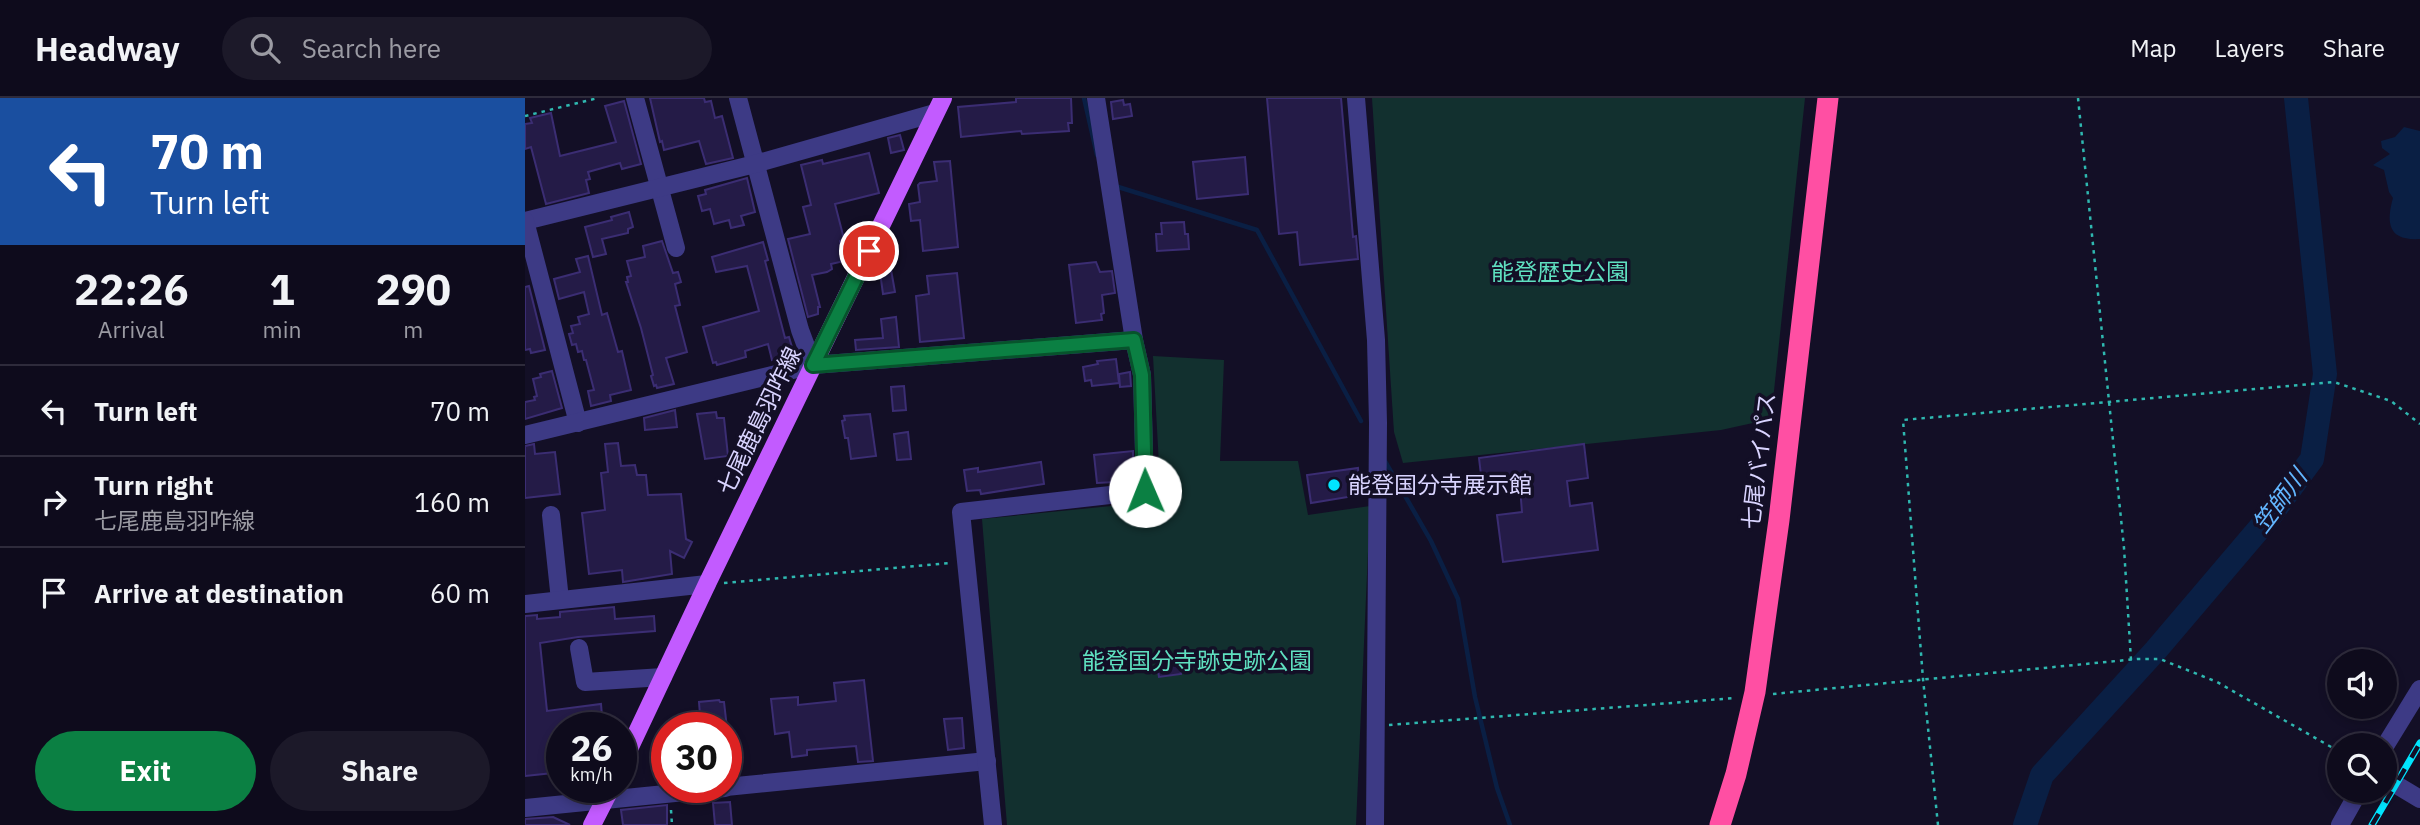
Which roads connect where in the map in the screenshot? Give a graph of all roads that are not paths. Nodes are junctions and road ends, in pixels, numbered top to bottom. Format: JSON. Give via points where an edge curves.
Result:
{"nodes":[{"id":1,"x":635,"y":98,"type":"edge"},
{"id":2,"x":739,"y":98,"type":"edge"},
{"id":3,"x":1096,"y":98,"type":"edge"},
{"id":4,"x":1356,"y":98,"type":"edge"},
{"id":5,"x":1828,"y":98,"type":"edge"},
{"id":6,"x":939,"y":106,"type":"edge"},
{"id":7,"x":755,"y":164,"type":"junction"},
{"id":8,"x":660,"y":188,"type":"junction"},
{"id":9,"x":525,"y":221,"type":"edge"},
{"id":10,"x":676,"y":248,"type":"dead end"},
{"id":11,"x":1134,"y":340,"type":"junction"},
{"id":12,"x":813,"y":365,"type":"junction"},
{"id":13,"x":577,"y":423,"type":"junction"},
{"id":14,"x":525,"y":435,"type":"edge"},
{"id":15,"x":551,"y":515,"type":"dead end"},
{"id":16,"x":707,"y":584,"type":"junction"},
{"id":17,"x":560,"y":600,"type":"junction"},
{"id":18,"x":525,"y":604,"type":"edge"},
{"id":19,"x":579,"y":648,"type":"dead end"},
{"id":20,"x":663,"y":677,"type":"junction"},
{"id":21,"x":2420,"y":688,"type":"edge"},
{"id":22,"x":637,"y":732,"type":"edge"},
{"id":23,"x":2393,"y":733,"type":"edge"},
{"id":24,"x":987,"y":761,"type":"junction"},
{"id":25,"x":742,"y":785,"type":"edge"},
{"id":26,"x":2397,"y":785,"type":"edge"},
{"id":27,"x":2420,"y":799,"type":"edge"},
{"id":28,"x":555,"y":803,"type":"edge"},
{"id":29,"x":603,"y":803,"type":"edge"},
{"id":30,"x":2352,"y":803,"type":"edge"},
{"id":31,"x":525,"y":808,"type":"edge"},
{"id":32,"x":592,"y":825,"type":"edge"},
{"id":33,"x":993,"y":825,"type":"edge"},
{"id":34,"x":1375,"y":825,"type":"edge"},
{"id":35,"x":1720,"y":825,"type":"edge"},
{"id":36,"x":2340,"y":825,"type":"edge"}],
"edges":[{"from":1,"to":8,"type":"street"},
{"from":2,"to":7,"type":"street"},
{"from":3,"to":11,"type":"street"},
{"from":4,"to":34,"type":"street","via":[[1376,340]]},
{"from":5,"to":35,"type":"highway","name":"七尾バイパス","via":[[1755,696]]},
{"from":6,"to":7,"type":"street"},
{"from":6,"to":12,"type":"main road","name":"七尾鹿島羽咋線"},
{"from":7,"to":8,"type":"street"},
{"from":7,"to":12,"type":"street"},
{"from":8,"to":9,"type":"street"},
{"from":8,"to":10,"type":"street"},
{"from":9,"to":13,"type":"street"},
{"from":11,"to":12,"type":"street"},
{"from":11,"to":24,"type":"street","via":[[1142,375],[1145,491],[961,512]]},
{"from":12,"to":13,"type":"street"},
{"from":12,"to":16,"type":"main road","name":"七尾鹿島羽咋線"},
{"from":13,"to":14,"type":"street"},
{"from":15,"to":17,"type":"street"},
{"from":16,"to":17,"type":"street"},
{"from":16,"to":20,"type":"main road","name":"七尾鹿島羽咋線"},
{"from":17,"to":18,"type":"street"},
{"from":19,"to":20,"type":"street","via":[[585,682]]},
{"from":20,"to":22,"type":"main road","name":"七尾鹿島羽咋線"},
{"from":21,"to":23,"type":"street"},
{"from":24,"to":25,"type":"street"},
{"from":24,"to":33,"type":"street"},
{"from":26,"to":27,"type":"street"},
{"from":28,"to":31,"type":"street"},
{"from":29,"to":32,"type":"main road"},
{"from":30,"to":36,"type":"street"}]}
